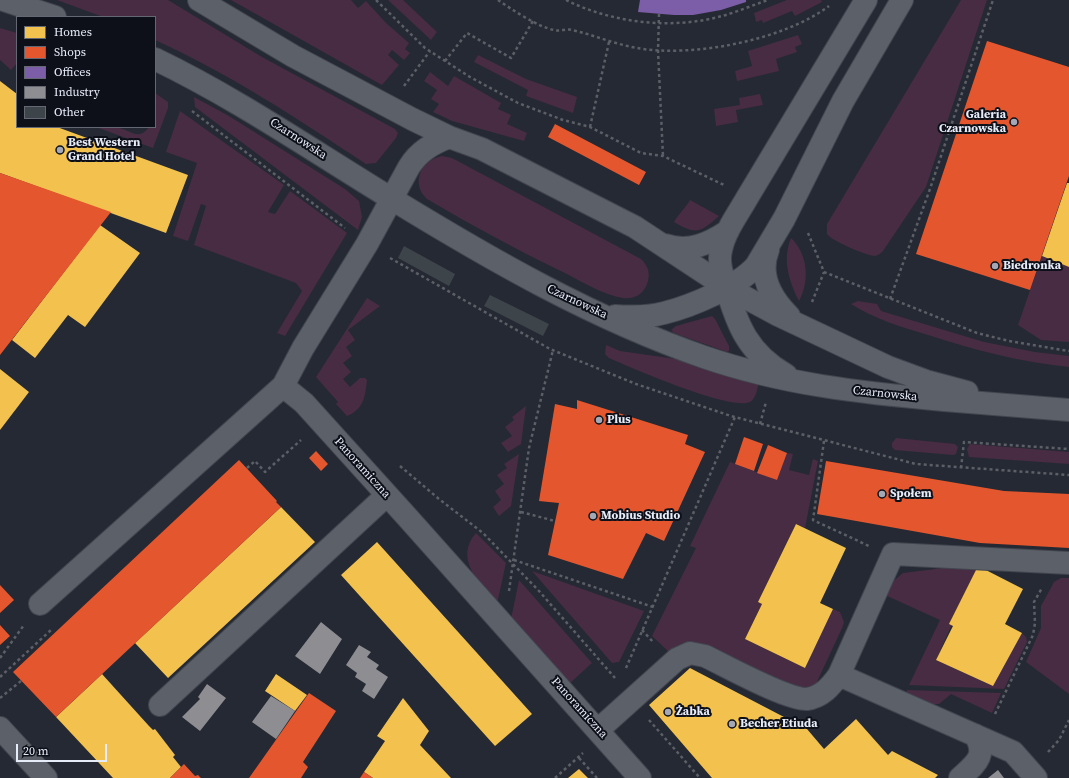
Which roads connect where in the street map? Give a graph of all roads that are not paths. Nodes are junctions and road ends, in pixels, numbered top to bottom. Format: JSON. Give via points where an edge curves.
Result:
{"nodes":[{"id":1,"x":4,"y":0,"type":"edge"},
{"id":2,"x":198,"y":0,"type":"edge"},
{"id":3,"x":866,"y":0,"type":"edge"},
{"id":4,"x":902,"y":0,"type":"edge"},
{"id":5,"x":52,"y":16,"type":"edge"},
{"id":6,"x":156,"y":60,"type":"edge"},
{"id":7,"x":449,"y":137,"type":"junction"},
{"id":8,"x":392,"y":199,"type":"junction"},
{"id":9,"x":728,"y":231,"type":"junction"},
{"id":10,"x":660,"y":243,"type":"junction"},
{"id":11,"x":769,"y":247,"type":"junction"},
{"id":12,"x":726,"y":287,"type":"junction"},
{"id":13,"x":598,"y":313,"type":"junction"},
{"id":14,"x":806,"y":318,"type":"junction"},
{"id":15,"x":805,"y":384,"type":"junction"},
{"id":16,"x":283,"y":386,"type":"junction"},
{"id":17,"x":1059,"y":409,"type":"edge"},
{"id":18,"x":387,"y":496,"type":"junction"},
{"id":19,"x":1062,"y":563,"type":"edge"},
{"id":20,"x":40,"y":604,"type":"road end"},
{"id":21,"x":839,"y":675,"type":"junction"},
{"id":22,"x":160,"y":705,"type":"dead end"},
{"id":23,"x":0,"y":728,"type":"edge"},
{"id":24,"x":601,"y":733,"type":"junction"},
{"id":25,"x":979,"y":737,"type":"junction"},
{"id":26,"x":1033,"y":775,"type":"edge"},
{"id":27,"x":46,"y":778,"type":"edge"},
{"id":28,"x":640,"y":778,"type":"edge"},
{"id":29,"x":960,"y":778,"type":"edge"}],
"edges":[{"from":1,"to":5,"type":"street"},
{"from":2,"to":7,"type":"street","name":"Czarnowska","via":[[293,56]]},
{"from":3,"to":9,"type":"street"},
{"from":4,"to":11,"type":"street","via":[[843,102]]},
{"from":6,"to":8,"type":"street","name":"Czarnowska","via":[[262,116]]},
{"from":7,"to":8,"type":"street","via":[[417,156]]},
{"from":7,"to":10,"type":"street","name":"Czarnowska","via":[[482,149],[635,227]]},
{"from":8,"to":13,"type":"street","name":"Czarnowska","via":[[521,274]]},
{"from":8,"to":16,"type":"street"},
{"from":9,"to":10,"type":"street","via":[[698,247],[683,249]]},
{"from":9,"to":12,"type":"street","via":[[720,254]]},
{"from":10,"to":12,"type":"street","name":"Czarnowska"},
{"from":11,"to":12,"type":"street","via":[[752,272]]},
{"from":11,"to":14,"type":"street","via":[[764,265],[767,285],[779,306]]},
{"from":12,"to":13,"type":"street","via":[[663,314],[630,316]]},
{"from":12,"to":14,"type":"street","name":"Czarnowska"},
{"from":12,"to":15,"type":"street","via":[[736,321],[754,349],[773,367]]},
{"from":13,"to":15,"type":"street","name":"Czarnowska","via":[[703,357]]},
{"from":14,"to":17,"type":"street","name":"Czarnowska","via":[[872,361],[926,381],[986,396]]},
{"from":15,"to":17,"type":"street","name":"Czarnowska","via":[[880,394]]},
{"from":16,"to":18,"type":"street","name":"Panoramiczna","via":[[304,403]]},
{"from":16,"to":20,"type":"street"},
{"from":18,"to":22,"type":"street"},
{"from":18,"to":24,"type":"street","name":"Panoramiczna"},
{"from":19,"to":21,"type":"street","via":[[893,554]]},
{"from":21,"to":24,"type":"street","via":[[828,690],[808,699],[784,695],[704,656],[690,653],[677,659],[632,699]]},
{"from":21,"to":25,"type":"street"},
{"from":23,"to":27,"type":"street"},
{"from":24,"to":28,"type":"street","name":"Panoramiczna"},
{"from":25,"to":26,"type":"street","via":[[1014,752]]},
{"from":25,"to":29,"type":"street","via":[[981,753],[977,762]]}]}
